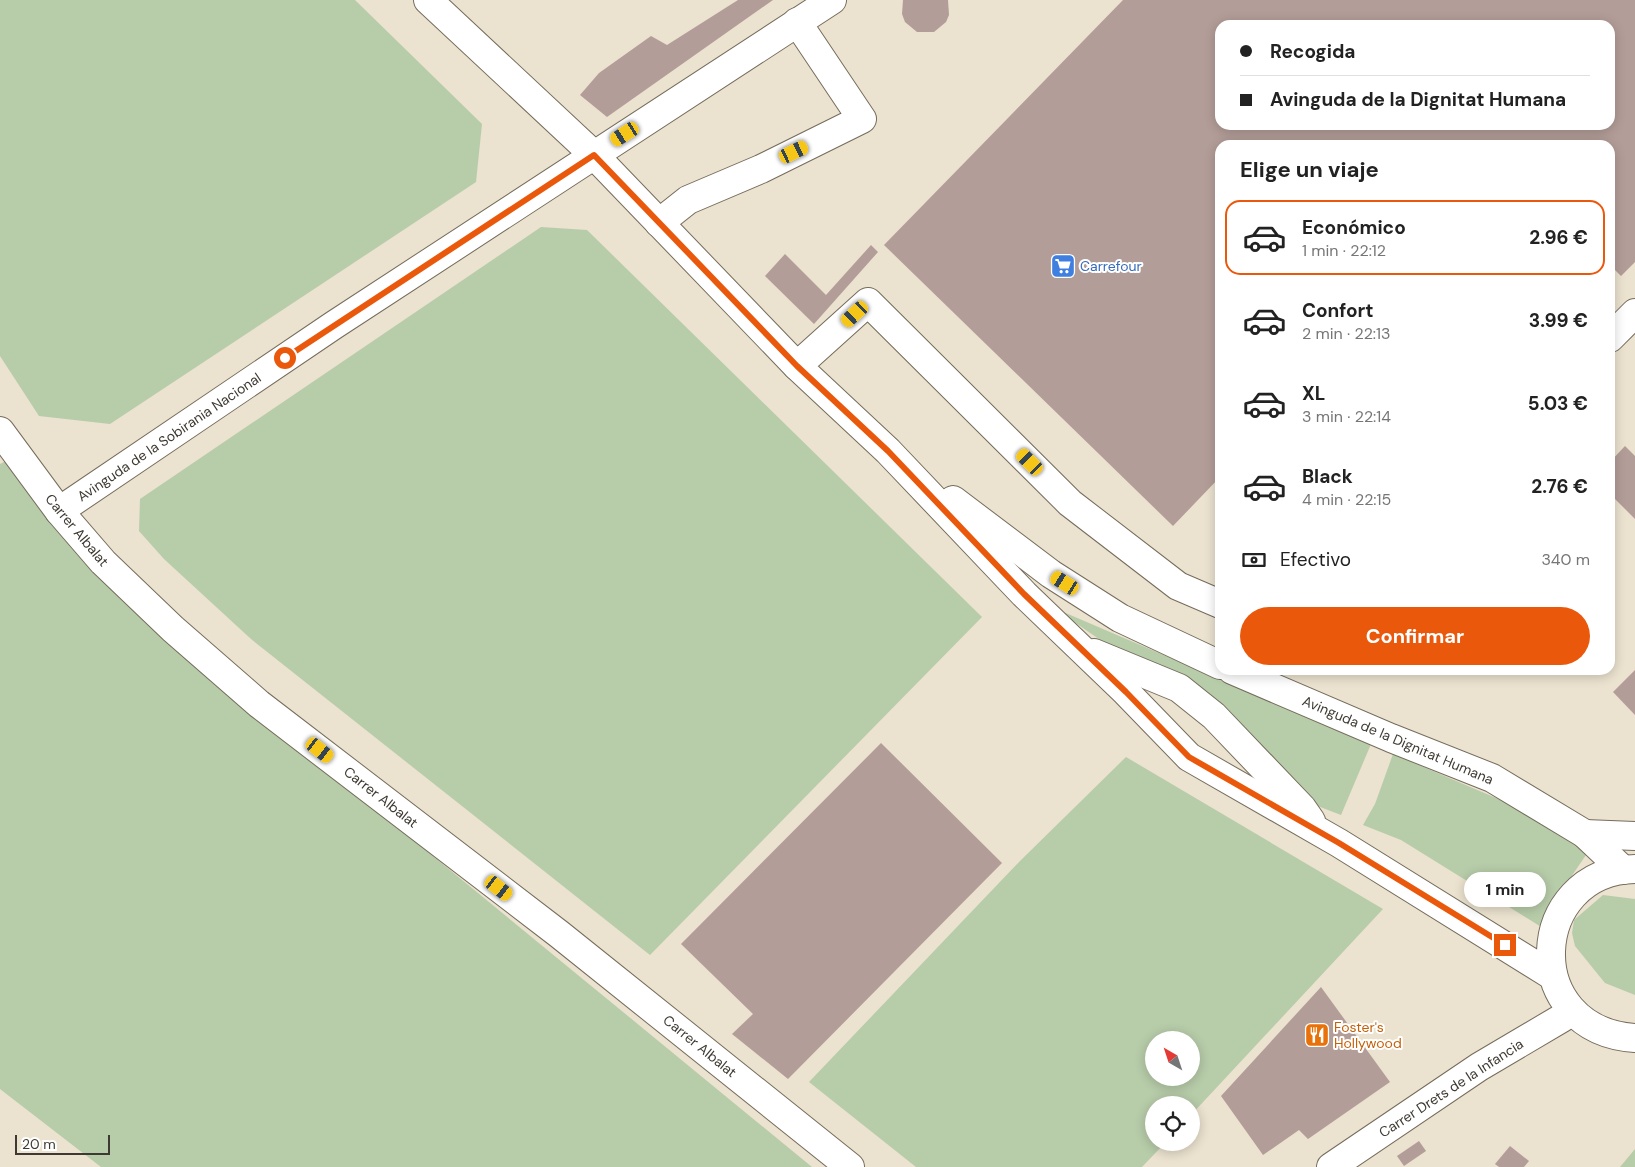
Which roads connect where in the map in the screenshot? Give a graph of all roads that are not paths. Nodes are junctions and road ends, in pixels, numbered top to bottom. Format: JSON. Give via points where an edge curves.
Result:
{"nodes":[{"id":1,"x":428,"y":0,"type":"edge"},
{"id":2,"x":832,"y":0,"type":"edge"},
{"id":3,"x":797,"y":22,"type":"junction"},
{"id":4,"x":594,"y":155,"type":"junction"},
{"id":5,"x":659,"y":223,"type":"junction"},
{"id":6,"x":1635,"y":313,"type":"edge"},
{"id":7,"x":1615,"y":333,"type":"edge"},
{"id":8,"x":797,"y":366,"type":"junction"},
{"id":9,"x":0,"y":431,"type":"edge"},
{"id":10,"x":888,"y":451,"type":"junction"},
{"id":11,"x":58,"y":511,"type":"junction"},
{"id":12,"x":1215,"y":602,"type":"edge"},
{"id":13,"x":1079,"y":647,"type":"junction"},
{"id":14,"x":1215,"y":663,"type":"edge"},
{"id":15,"x":1244,"y":675,"type":"edge"},
{"id":16,"x":1318,"y":833,"type":"junction"},
{"id":17,"x":1585,"y":834,"type":"junction"},
{"id":18,"x":1635,"y":836,"type":"edge"},
{"id":19,"x":1629,"y":870,"type":"edge"},
{"id":20,"x":1553,"y":976,"type":"junction"},
{"id":21,"x":1571,"y":1010,"type":"junction"},
{"id":22,"x":1635,"y":1038,"type":"edge"},
{"id":23,"x":798,"y":1125,"type":"junction"},
{"id":24,"x":844,"y":1167,"type":"edge"},
{"id":25,"x":850,"y":1167,"type":"edge"},
{"id":26,"x":1331,"y":1167,"type":"edge"}],
"edges":[{"from":1,"to":4,"type":"street"},
{"from":2,"to":3,"type":"street","name":"Avinguda de la Sobirania Nacional"},
{"from":3,"to":4,"type":"street","name":"Avinguda de la Sobirania Nacional"},
{"from":3,"to":5,"type":"street","via":[[862,119],[688,200]]},
{"from":4,"to":5,"type":"street"},
{"from":4,"to":11,"type":"street","name":"Avinguda de la Sobirania Nacional"},
{"from":5,"to":8,"type":"street"},
{"from":6,"to":7,"type":"street"},
{"from":8,"to":10,"type":"street"},
{"from":8,"to":12,"type":"street","via":[[868,302],[1070,502],[1178,586]]},
{"from":9,"to":11,"type":"street","name":"Carrer Albalat"},
{"from":10,"to":13,"type":"street"},
{"from":10,"to":14,"type":"street","via":[[1051,574],[1120,618]]},
{"from":11,"to":23,"type":"street","name":"Carrer Albalat","via":[[138,597],[259,704],[559,934]]},
{"from":13,"to":16,"type":"street","via":[[1189,757]]},
{"from":13,"to":16,"type":"street","via":[[1180,688],[1214,716],[1302,808]]},
{"from":15,"to":17,"type":"street","name":"Avinguda de la Dignitat Humana","via":[[1492,778]]},
{"from":16,"to":20,"type":"street"},
{"from":17,"to":18,"type":"street","name":"Avinguda de la Dignitat Humana"},
{"from":17,"to":19,"type":"street","name":"Avinguda de la Dignitat Humana"},
{"from":19,"to":20,"type":"street","via":[[1596,879],[1573,896],[1557,920],[1550,947]]},
{"from":20,"to":21,"type":"street"},
{"from":21,"to":22,"type":"street","via":[[1592,1027],[1616,1037]]},
{"from":21,"to":26,"type":"street","name":"Carrer Drets de la Infancia","via":[[1479,1067]]},
{"from":23,"to":24,"type":"street","name":"Carrer Albalat"},
{"from":23,"to":25,"type":"street","name":"Carrer Albalat"}]}
